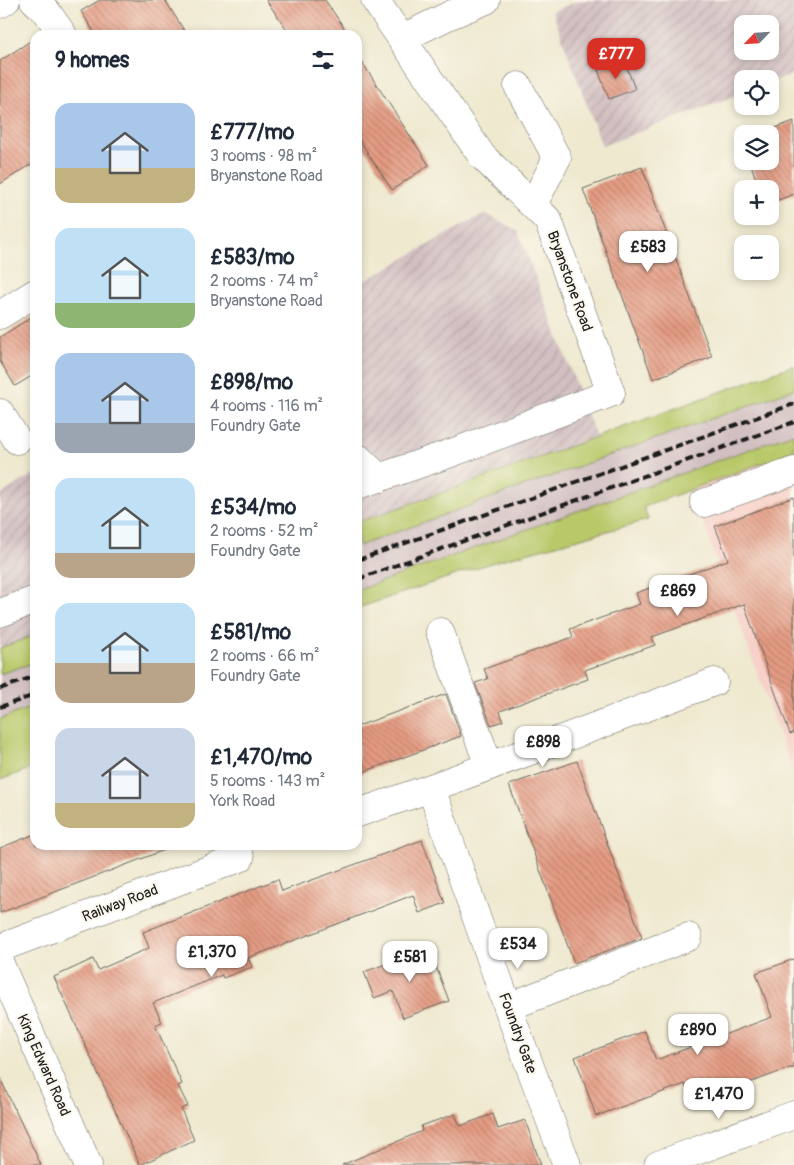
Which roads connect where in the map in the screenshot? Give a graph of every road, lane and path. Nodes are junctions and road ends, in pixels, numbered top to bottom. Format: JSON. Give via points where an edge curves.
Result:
{"nodes":[{"id":1,"x":6,"y":0,"type":"edge"},
{"id":2,"x":34,"y":0,"type":"edge"},
{"id":3,"x":375,"y":0,"type":"edge"},
{"id":4,"x":486,"y":0,"type":"edge"},
{"id":5,"x":0,"y":4,"type":"edge"},
{"id":6,"x":60,"y":30,"type":"edge"},
{"id":7,"x":402,"y":38,"type":"junction"},
{"id":8,"x":518,"y":86,"type":"dead end"},
{"id":9,"x":533,"y":205,"type":"junction"},
{"id":10,"x":30,"y":295,"type":"edge"},
{"id":11,"x":0,"y":315,"type":"edge"},
{"id":12,"x":0,"y":413,"type":"edge"},
{"id":13,"x":17,"y":440,"type":"dead end"},
{"id":14,"x":362,"y":468,"type":"edge"},
{"id":15,"x":794,"y":472,"type":"edge"},
{"id":16,"x":368,"y":482,"type":"edge"},
{"id":17,"x":704,"y":503,"type":"dead end"},
{"id":18,"x":30,"y":602,"type":"edge"},
{"id":19,"x":0,"y":613,"type":"edge"},
{"id":20,"x":440,"y":632,"type":"dead end"},
{"id":21,"x":714,"y":682,"type":"dead end"},
{"id":22,"x":489,"y":766,"type":"junction"},
{"id":23,"x":431,"y":788,"type":"junction"},
{"id":24,"x":362,"y":812,"type":"edge"},
{"id":25,"x":240,"y":858,"type":"dead end"},
{"id":26,"x":688,"y":937,"type":"dead end"},
{"id":27,"x":0,"y":948,"type":"edge"},
{"id":28,"x":0,"y":964,"type":"edge"},
{"id":29,"x":508,"y":1007,"type":"junction"},
{"id":30,"x":794,"y":1115,"type":"edge"},
{"id":31,"x":88,"y":1165,"type":"edge"},
{"id":32,"x":567,"y":1165,"type":"edge"},
{"id":33,"x":658,"y":1165,"type":"edge"}],
"edges":[{"from":1,"to":5,"type":"street"},
{"from":2,"to":6,"type":"street"},
{"from":3,"to":7,"type":"street","name":"Bryanstone Road"},
{"from":4,"to":7,"type":"street"},
{"from":7,"to":9,"type":"street","name":"Bryanstone Road","via":[[482,156]]},
{"from":8,"to":9,"type":"street","via":[[557,158]]},
{"from":9,"to":16,"type":"street","name":"Bryanstone Road","via":[[548,220],[611,393]]},
{"from":10,"to":11,"type":"street"},
{"from":12,"to":13,"type":"street"},
{"from":14,"to":16,"type":"street"},
{"from":15,"to":17,"type":"street"},
{"from":18,"to":19,"type":"street"},
{"from":20,"to":22,"type":"street"},
{"from":21,"to":22,"type":"street"},
{"from":22,"to":23,"type":"street"},
{"from":23,"to":24,"type":"street"},
{"from":23,"to":29,"type":"street","name":"Foundry Gate"},
{"from":25,"to":27,"type":"street","name":"Railway Road"},
{"from":26,"to":29,"type":"street"},
{"from":28,"to":31,"type":"street","name":"King Edward Road"},
{"from":29,"to":32,"type":"street","name":"Foundry Gate"},
{"from":30,"to":33,"type":"street"}]}
